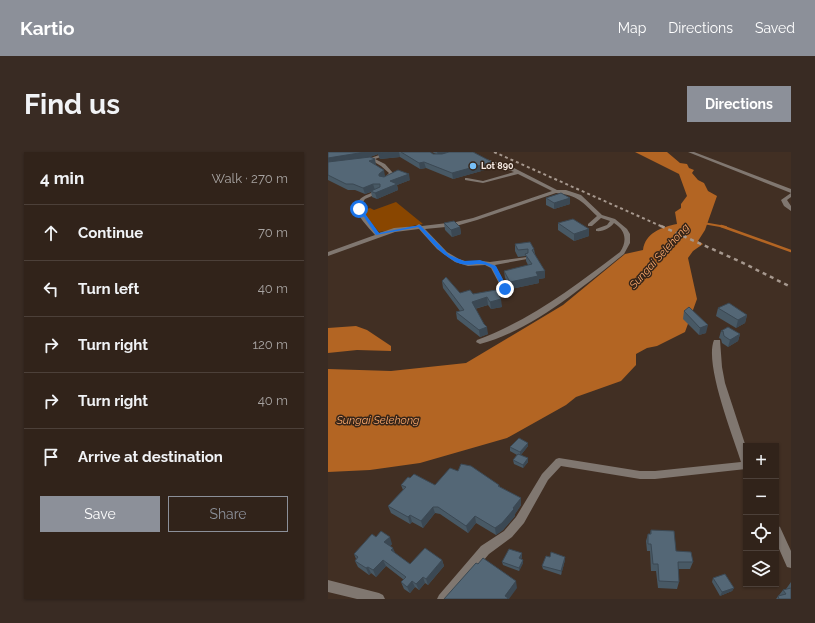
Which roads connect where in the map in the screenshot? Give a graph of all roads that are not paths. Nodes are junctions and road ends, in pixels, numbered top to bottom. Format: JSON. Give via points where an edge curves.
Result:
{"nodes":[{"id":1,"x":393,"y":152,"type":"edge"},
{"id":2,"x":690,"y":152,"type":"edge"},
{"id":3,"x":477,"y":156,"type":"edge"},
{"id":4,"x":372,"y":159,"type":"junction"},
{"id":5,"x":358,"y":162,"type":"edge"},
{"id":6,"x":518,"y":172,"type":"junction"},
{"id":7,"x":467,"y":179,"type":"dead end"},
{"id":8,"x":383,"y":181,"type":"edge"},
{"id":9,"x":791,"y":190,"type":"edge"},
{"id":10,"x":556,"y":191,"type":"junction"},
{"id":11,"x":378,"y":192,"type":"edge"},
{"id":12,"x":791,"y":195,"type":"edge"},
{"id":13,"x":791,"y":208,"type":"edge"},
{"id":14,"x":600,"y":216,"type":"junction"},
{"id":15,"x":613,"y":220,"type":"junction"},
{"id":16,"x":590,"y":225,"type":"dead end"},
{"id":17,"x":419,"y":226,"type":"junction"},
{"id":18,"x":598,"y":230,"type":"dead end"},
{"id":19,"x":377,"y":234,"type":"junction"},
{"id":20,"x":328,"y":254,"type":"edge"},
{"id":21,"x":525,"y":258,"type":"edge"},
{"id":22,"x":490,"y":264,"type":"junction"},
{"id":23,"x":491,"y":296,"type":"edge"},
{"id":24,"x":480,"y":342,"type":"dead end"},
{"id":25,"x":718,"y":342,"type":"dead end"},
{"id":26,"x":743,"y":454,"type":"edge"},
{"id":27,"x":743,"y":464,"type":"edge"},
{"id":28,"x":779,"y":537,"type":"edge"},
{"id":29,"x":791,"y":563,"type":"edge"},
{"id":30,"x":328,"y":586,"type":"edge"},
{"id":31,"x":379,"y":599,"type":"edge"},
{"id":32,"x":443,"y":599,"type":"edge"}],
"edges":[{"from":1,"to":4,"type":"street"},
{"from":2,"to":9,"type":"street"},
{"from":3,"to":6,"type":"street"},
{"from":4,"to":5,"type":"street"},
{"from":4,"to":8,"type":"street","via":[[384,165],[391,173]]},
{"from":6,"to":7,"type":"street","via":[[483,182]]},
{"from":6,"to":10,"type":"street"},
{"from":10,"to":14,"type":"street","via":[[578,196]]},
{"from":10,"to":17,"type":"street","via":[[475,220]]},
{"from":11,"to":19,"type":"street","via":[[362,200],[359,206],[360,212]]},
{"from":12,"to":13,"type":"street","via":[[784,200]]},
{"from":14,"to":15,"type":"street"},
{"from":14,"to":16,"type":"street"},
{"from":15,"to":18,"type":"street","via":[[609,226]]},
{"from":15,"to":24,"type":"street","via":[[625,229],[628,236],[628,246],[622,253],[529,320]]},
{"from":17,"to":19,"type":"street"},
{"from":17,"to":22,"type":"street","via":[[448,256],[464,263]]},
{"from":19,"to":20,"type":"street"},
{"from":21,"to":22,"type":"street"},
{"from":22,"to":23,"type":"street","via":[[505,289],[502,293]]},
{"from":25,"to":26,"type":"street","via":[[715,349],[719,376]]},
{"from":27,"to":32,"type":"street","via":[[647,475],[559,462],[545,477],[520,520],[504,538],[485,550]]},
{"from":28,"to":29,"type":"street"},
{"from":30,"to":31,"type":"street"}]}
